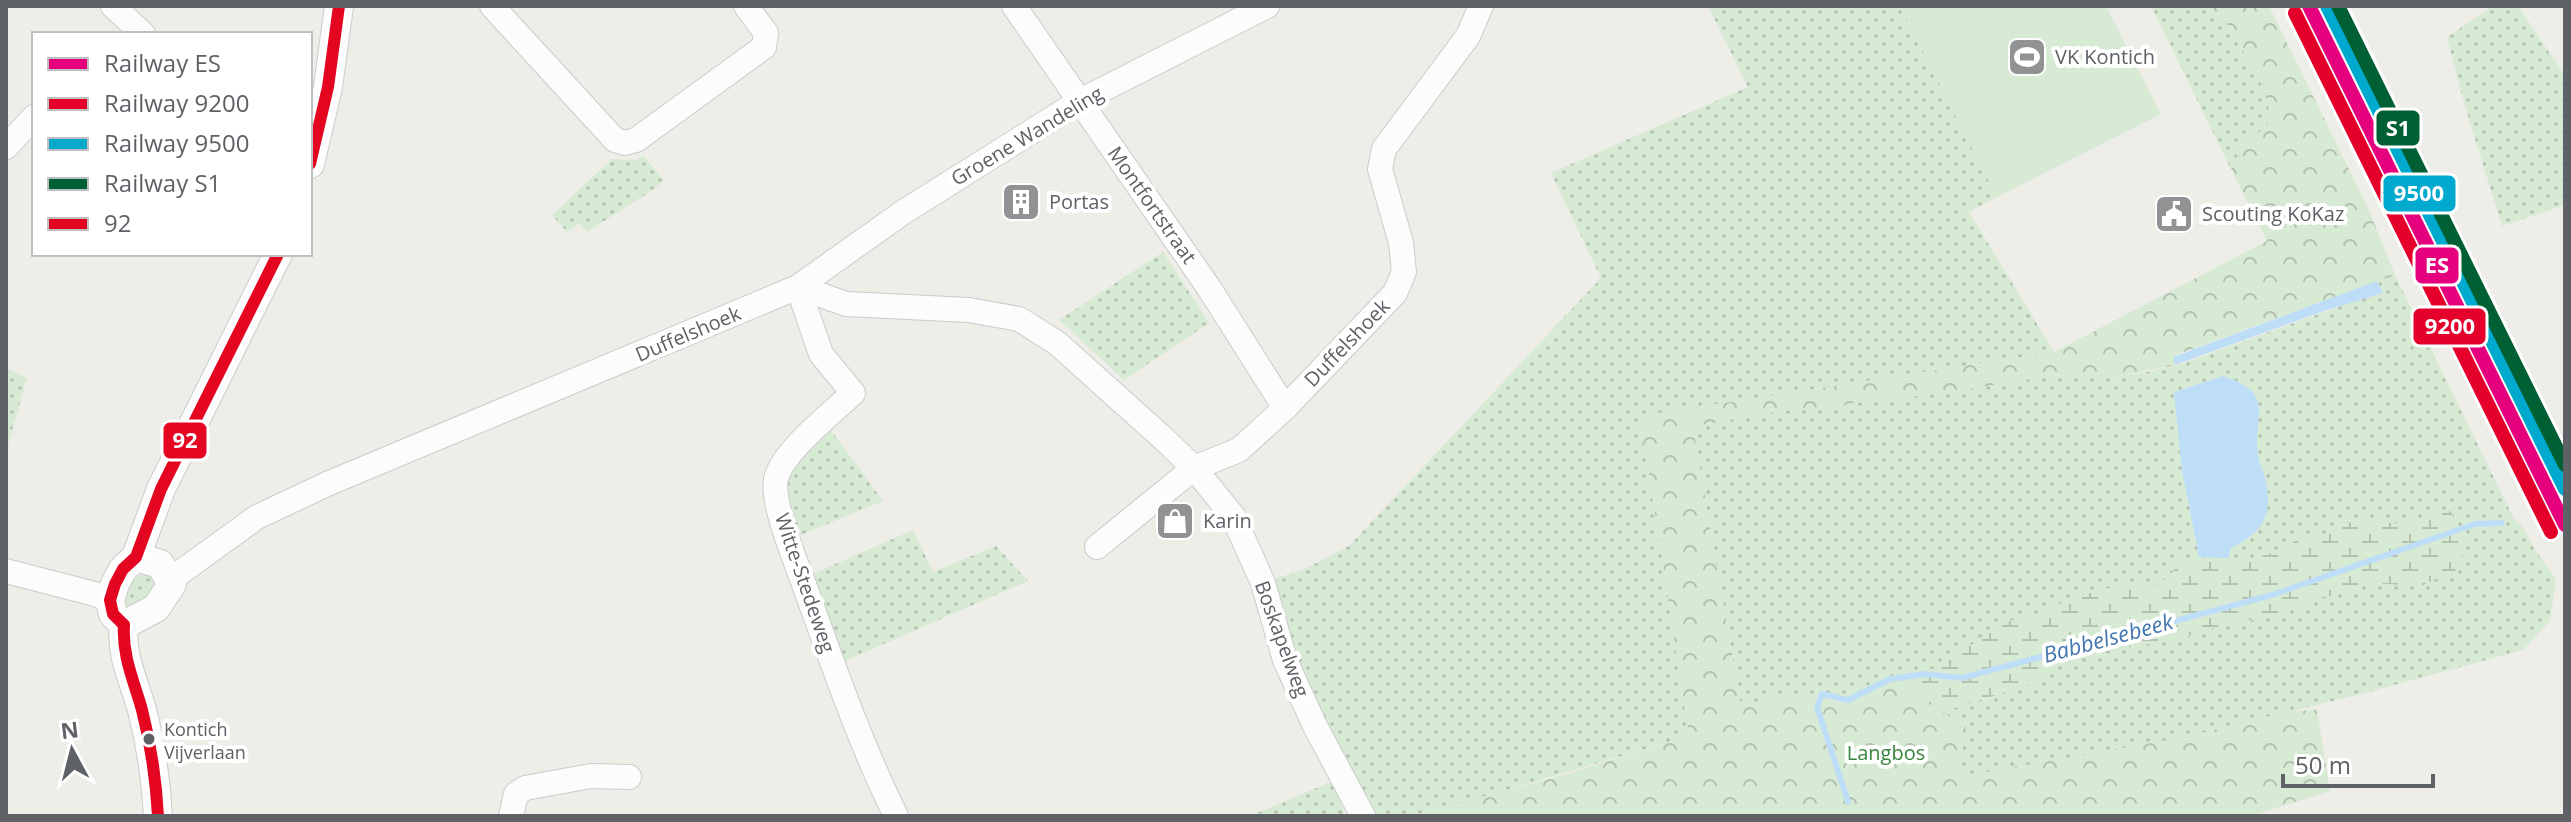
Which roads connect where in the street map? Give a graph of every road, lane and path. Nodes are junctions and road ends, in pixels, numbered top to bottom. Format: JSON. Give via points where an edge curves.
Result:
{"nodes":[{"id":1,"x":339,"y":6,"type":"edge"},
{"id":2,"x":492,"y":6,"type":"edge"},
{"id":3,"x":746,"y":6,"type":"edge"},
{"id":4,"x":1014,"y":6,"type":"edge"},
{"id":5,"x":1267,"y":6,"type":"edge"},
{"id":6,"x":1481,"y":6,"type":"edge"},
{"id":7,"x":1080,"y":101,"type":"junction"},
{"id":8,"x":32,"y":119,"type":"edge"},
{"id":9,"x":6,"y":147,"type":"edge"},
{"id":10,"x":312,"y":151,"type":"edge"},
{"id":11,"x":277,"y":256,"type":"edge"},
{"id":12,"x":798,"y":287,"type":"junction"},
{"id":13,"x":1285,"y":408,"type":"junction"},
{"id":14,"x":1194,"y":468,"type":"junction"},
{"id":15,"x":1097,"y":547,"type":"dead end"},
{"id":16,"x":136,"y":557,"type":"junction"},
{"id":17,"x":6,"y":571,"type":"edge"},
{"id":18,"x":170,"y":580,"type":"junction"},
{"id":19,"x":117,"y":612,"type":"junction"},
{"id":20,"x":629,"y":777,"type":"dead end"},
{"id":21,"x":158,"y":816,"type":"edge"},
{"id":22,"x":511,"y":816,"type":"edge"},
{"id":23,"x":896,"y":816,"type":"edge"},
{"id":24,"x":1363,"y":816,"type":"edge"}],
"edges":[{"from":1,"to":10,"type":"street","via":[[333,62]]},
{"from":2,"to":3,"type":"street","via":[[615,140],[625,143],[764,47],[766,33]]},
{"from":4,"to":7,"type":"street","name":"Montfortstraat"},
{"from":5,"to":7,"type":"street","name":"Groene Wandeling"},
{"from":6,"to":13,"type":"street","name":"Duffelshoek","via":[[1468,36],[1384,149],[1380,169],[1404,272],[1395,293]]},
{"from":7,"to":12,"type":"street","name":"Groene Wandeling","via":[[902,213]]},
{"from":7,"to":13,"type":"street","name":"Montfortstraat"},
{"from":8,"to":9,"type":"street"},
{"from":11,"to":16,"type":"street","via":[[161,489]]},
{"from":12,"to":14,"type":"street","via":[[846,304],[969,310],[1019,319],[1057,343]]},
{"from":12,"to":18,"type":"street","name":"Duffelshoek","via":[[327,484],[257,517]]},
{"from":12,"to":23,"type":"street","name":"Witte-Stedeweg","via":[[821,354],[853,393],[788,457],[776,481],[777,497],[859,738]]},
{"from":13,"to":14,"type":"street","name":"Duffelshoek","via":[[1239,450]]},
{"from":14,"to":15,"type":"street","name":"Duffelshoek"},
{"from":14,"to":24,"type":"street","name":"Boskapelweg","via":[[1233,516],[1263,583],[1285,660]]},
{"from":16,"to":18,"type":"street","via":[[160,564]]},
{"from":16,"to":19,"type":"street","via":[[123,569]]},
{"from":17,"to":19,"type":"street","via":[[95,594]]},
{"from":18,"to":19,"type":"street","name":"Duffelshoek","via":[[156,608]]},
{"from":19,"to":21,"type":"street","via":[[151,754]]},
{"from":20,"to":22,"type":"street","via":[[591,776],[525,788],[516,794]]}]}
